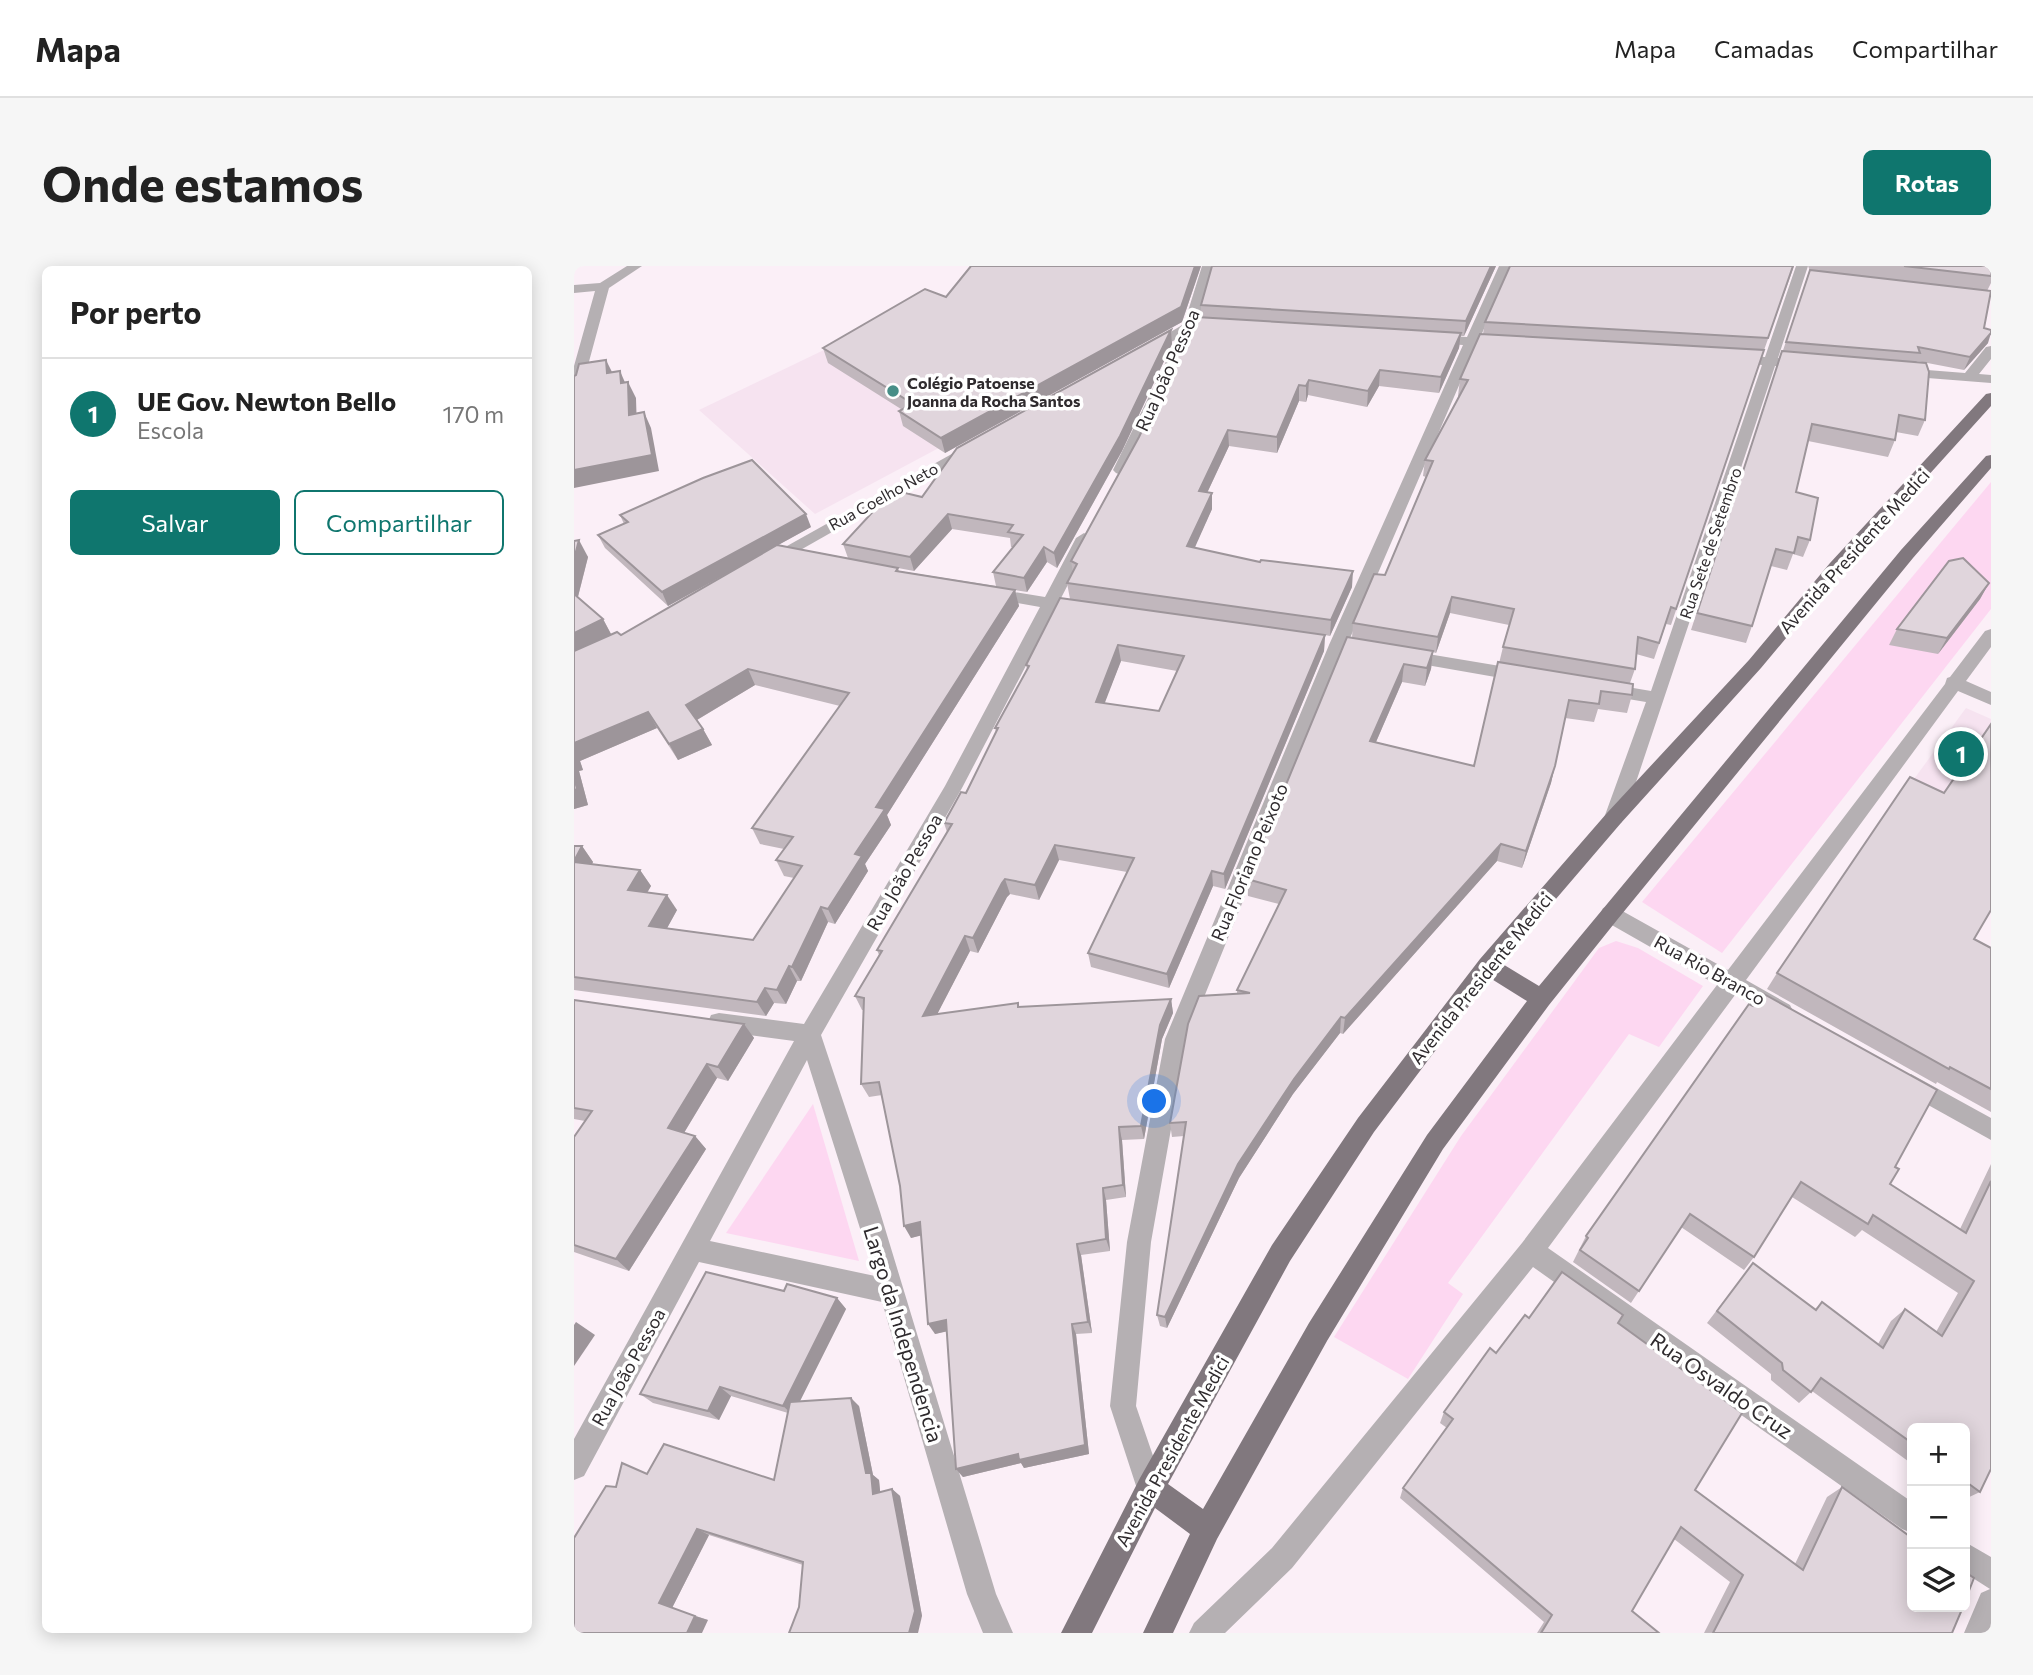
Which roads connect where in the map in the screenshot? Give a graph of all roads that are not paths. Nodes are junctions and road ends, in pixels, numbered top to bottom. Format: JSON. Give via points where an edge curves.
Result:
{"nodes":[{"id":1,"x":636,"y":266,"type":"edge"},
{"id":2,"x":1208,"y":266,"type":"edge"},
{"id":3,"x":1505,"y":266,"type":"edge"},
{"id":4,"x":1800,"y":273,"type":"edge"},
{"id":5,"x":603,"y":286,"type":"junction"},
{"id":6,"x":574,"y":289,"type":"edge"},
{"id":7,"x":1190,"y":326,"type":"junction"},
{"id":8,"x":1231,"y":328,"type":"edge"},
{"id":9,"x":1420,"y":339,"type":"edge"},
{"id":10,"x":1474,"y":342,"type":"junction"},
{"id":11,"x":1514,"y":344,"type":"edge"},
{"id":12,"x":1991,"y":350,"type":"edge"},
{"id":13,"x":1131,"y":358,"type":"edge"},
{"id":14,"x":1717,"y":358,"type":"edge"},
{"id":15,"x":1772,"y":361,"type":"junction"},
{"id":16,"x":1824,"y":365,"type":"edge"},
{"id":17,"x":1890,"y":371,"type":"edge"},
{"id":18,"x":1969,"y":377,"type":"junction"},
{"id":19,"x":1991,"y":379,"type":"edge"},
{"id":20,"x":574,"y":391,"type":"edge"},
{"id":21,"x":1991,"y":397,"type":"edge"},
{"id":22,"x":990,"y":436,"type":"edge"},
{"id":23,"x":1991,"y":459,"type":"edge"},
{"id":24,"x":1112,"y":487,"type":"edge"},
{"id":25,"x":1093,"y":522,"type":"edge"},
{"id":26,"x":780,"y":554,"type":"junction"},
{"id":27,"x":807,"y":559,"type":"edge"},
{"id":28,"x":756,"y":567,"type":"edge"},
{"id":29,"x":968,"y":589,"type":"edge"},
{"id":30,"x":1048,"y":604,"type":"junction"},
{"id":31,"x":1076,"y":608,"type":"edge"},
{"id":32,"x":1991,"y":635,"type":"edge"},
{"id":33,"x":1392,"y":654,"type":"edge"},
{"id":34,"x":1538,"y":678,"type":"edge"},
{"id":35,"x":1953,"y":682,"type":"junction"},
{"id":36,"x":1591,"y":687,"type":"edge"},
{"id":37,"x":1657,"y":698,"type":"junction"},
{"id":38,"x":1991,"y":698,"type":"edge"},
{"id":39,"x":1614,"y":818,"type":"junction"},
{"id":40,"x":1610,"y":914,"type":"junction"},
{"id":41,"x":1487,"y":965,"type":"junction"},
{"id":42,"x":1734,"y":983,"type":"junction"},
{"id":43,"x":1541,"y":999,"type":"junction"},
{"id":44,"x":699,"y":1019,"type":"edge"},
{"id":45,"x":1804,"y":1023,"type":"edge"},
{"id":46,"x":810,"y":1034,"type":"junction"},
{"id":47,"x":1897,"y":1077,"type":"edge"},
{"id":48,"x":1991,"y":1130,"type":"edge"},
{"id":49,"x":692,"y":1249,"type":"junction"},
{"id":50,"x":1531,"y":1251,"type":"junction"},
{"id":51,"x":892,"y":1292,"type":"junction"},
{"id":52,"x":574,"y":1466,"type":"edge"},
{"id":53,"x":1150,"y":1488,"type":"junction"},
{"id":54,"x":1907,"y":1515,"type":"edge"},
{"id":55,"x":1207,"y":1529,"type":"junction"},
{"id":56,"x":1970,"y":1560,"type":"edge"},
{"id":57,"x":1991,"y":1575,"type":"edge"},
{"id":58,"x":1991,"y":1603,"type":"edge"},
{"id":59,"x":998,"y":1633,"type":"edge"},
{"id":60,"x":1076,"y":1633,"type":"edge"},
{"id":61,"x":1158,"y":1633,"type":"edge"},
{"id":62,"x":1204,"y":1633,"type":"edge"},
{"id":63,"x":1979,"y":1633,"type":"edge"}],
"edges":[{"from":1,"to":5,"type":"street"},
{"from":2,"to":7,"type":"street","name":"Rua João Pessoa"},
{"from":3,"to":10,"type":"street","name":"Rua Floriano Peixoto"},
{"from":4,"to":15,"type":"street","name":"Rua Sete de Setembro"},
{"from":5,"to":6,"type":"street"},
{"from":5,"to":20,"type":"street"},
{"from":7,"to":8,"type":"street"},
{"from":7,"to":13,"type":"street"},
{"from":7,"to":24,"type":"street","name":"Rua João Pessoa"},
{"from":9,"to":10,"type":"street"},
{"from":10,"to":11,"type":"street"},
{"from":10,"to":53,"type":"street","name":"Rua Floriano Peixoto","via":[[1338,645],[1176,1039],[1139,1242],[1124,1406]]},
{"from":12,"to":18,"type":"street"},
{"from":14,"to":15,"type":"street"},
{"from":15,"to":16,"type":"street"},
{"from":15,"to":37,"type":"street","name":"Rua Sete de Setembro"},
{"from":17,"to":18,"type":"street"},
{"from":18,"to":19,"type":"street"},
{"from":21,"to":39,"type":"main road","name":"Avenida Presidente Medici"},
{"from":22,"to":26,"type":"street","name":"Rua Coelho Neto"},
{"from":23,"to":40,"type":"main road"},
{"from":25,"to":30,"type":"street","name":"Rua João Pessoa"},
{"from":26,"to":27,"type":"street"},
{"from":26,"to":28,"type":"street","name":"Rua Coelho Neto"},
{"from":29,"to":30,"type":"street"},
{"from":30,"to":31,"type":"street"},
{"from":30,"to":46,"type":"street","name":"Rua João Pessoa","via":[[953,788]]},
{"from":32,"to":35,"type":"street"},
{"from":33,"to":34,"type":"street"},
{"from":35,"to":38,"type":"street"},
{"from":35,"to":42,"type":"street"},
{"from":36,"to":37,"type":"street"},
{"from":37,"to":39,"type":"street","name":"Rua Sete de Setembro"},
{"from":39,"to":41,"type":"main road","name":"Avenida Presidente Medici"},
{"from":40,"to":42,"type":"street","name":"Rua Rio Branco"},
{"from":40,"to":43,"type":"main road"},
{"from":41,"to":43,"type":"main road"},
{"from":41,"to":53,"type":"main road","name":"Avenida Presidente Medici","via":[[1366,1125],[1281,1253]]},
{"from":42,"to":45,"type":"street","name":"Rua Rio Branco"},
{"from":42,"to":50,"type":"street"},
{"from":43,"to":55,"type":"main road","via":[[1435,1142],[1318,1332]]},
{"from":44,"to":46,"type":"street"},
{"from":46,"to":49,"type":"street","name":"Rua João Pessoa"},
{"from":46,"to":51,"type":"street","name":"Largo da Independencia"},
{"from":47,"to":48,"type":"street"},
{"from":49,"to":51,"type":"street"},
{"from":49,"to":52,"type":"street","name":"Rua João Pessoa"},
{"from":50,"to":54,"type":"street","name":"Rua Osvaldo Cruz"},
{"from":50,"to":62,"type":"street","via":[[1282,1558]]},
{"from":51,"to":59,"type":"street","name":"Largo da Independencia","via":[[982,1594]]},
{"from":53,"to":55,"type":"main road"},
{"from":53,"to":60,"type":"main road","name":"Avenida Presidente Medici"},
{"from":55,"to":61,"type":"main road"},
{"from":56,"to":57,"type":"street"},
{"from":58,"to":63,"type":"street"}]}
